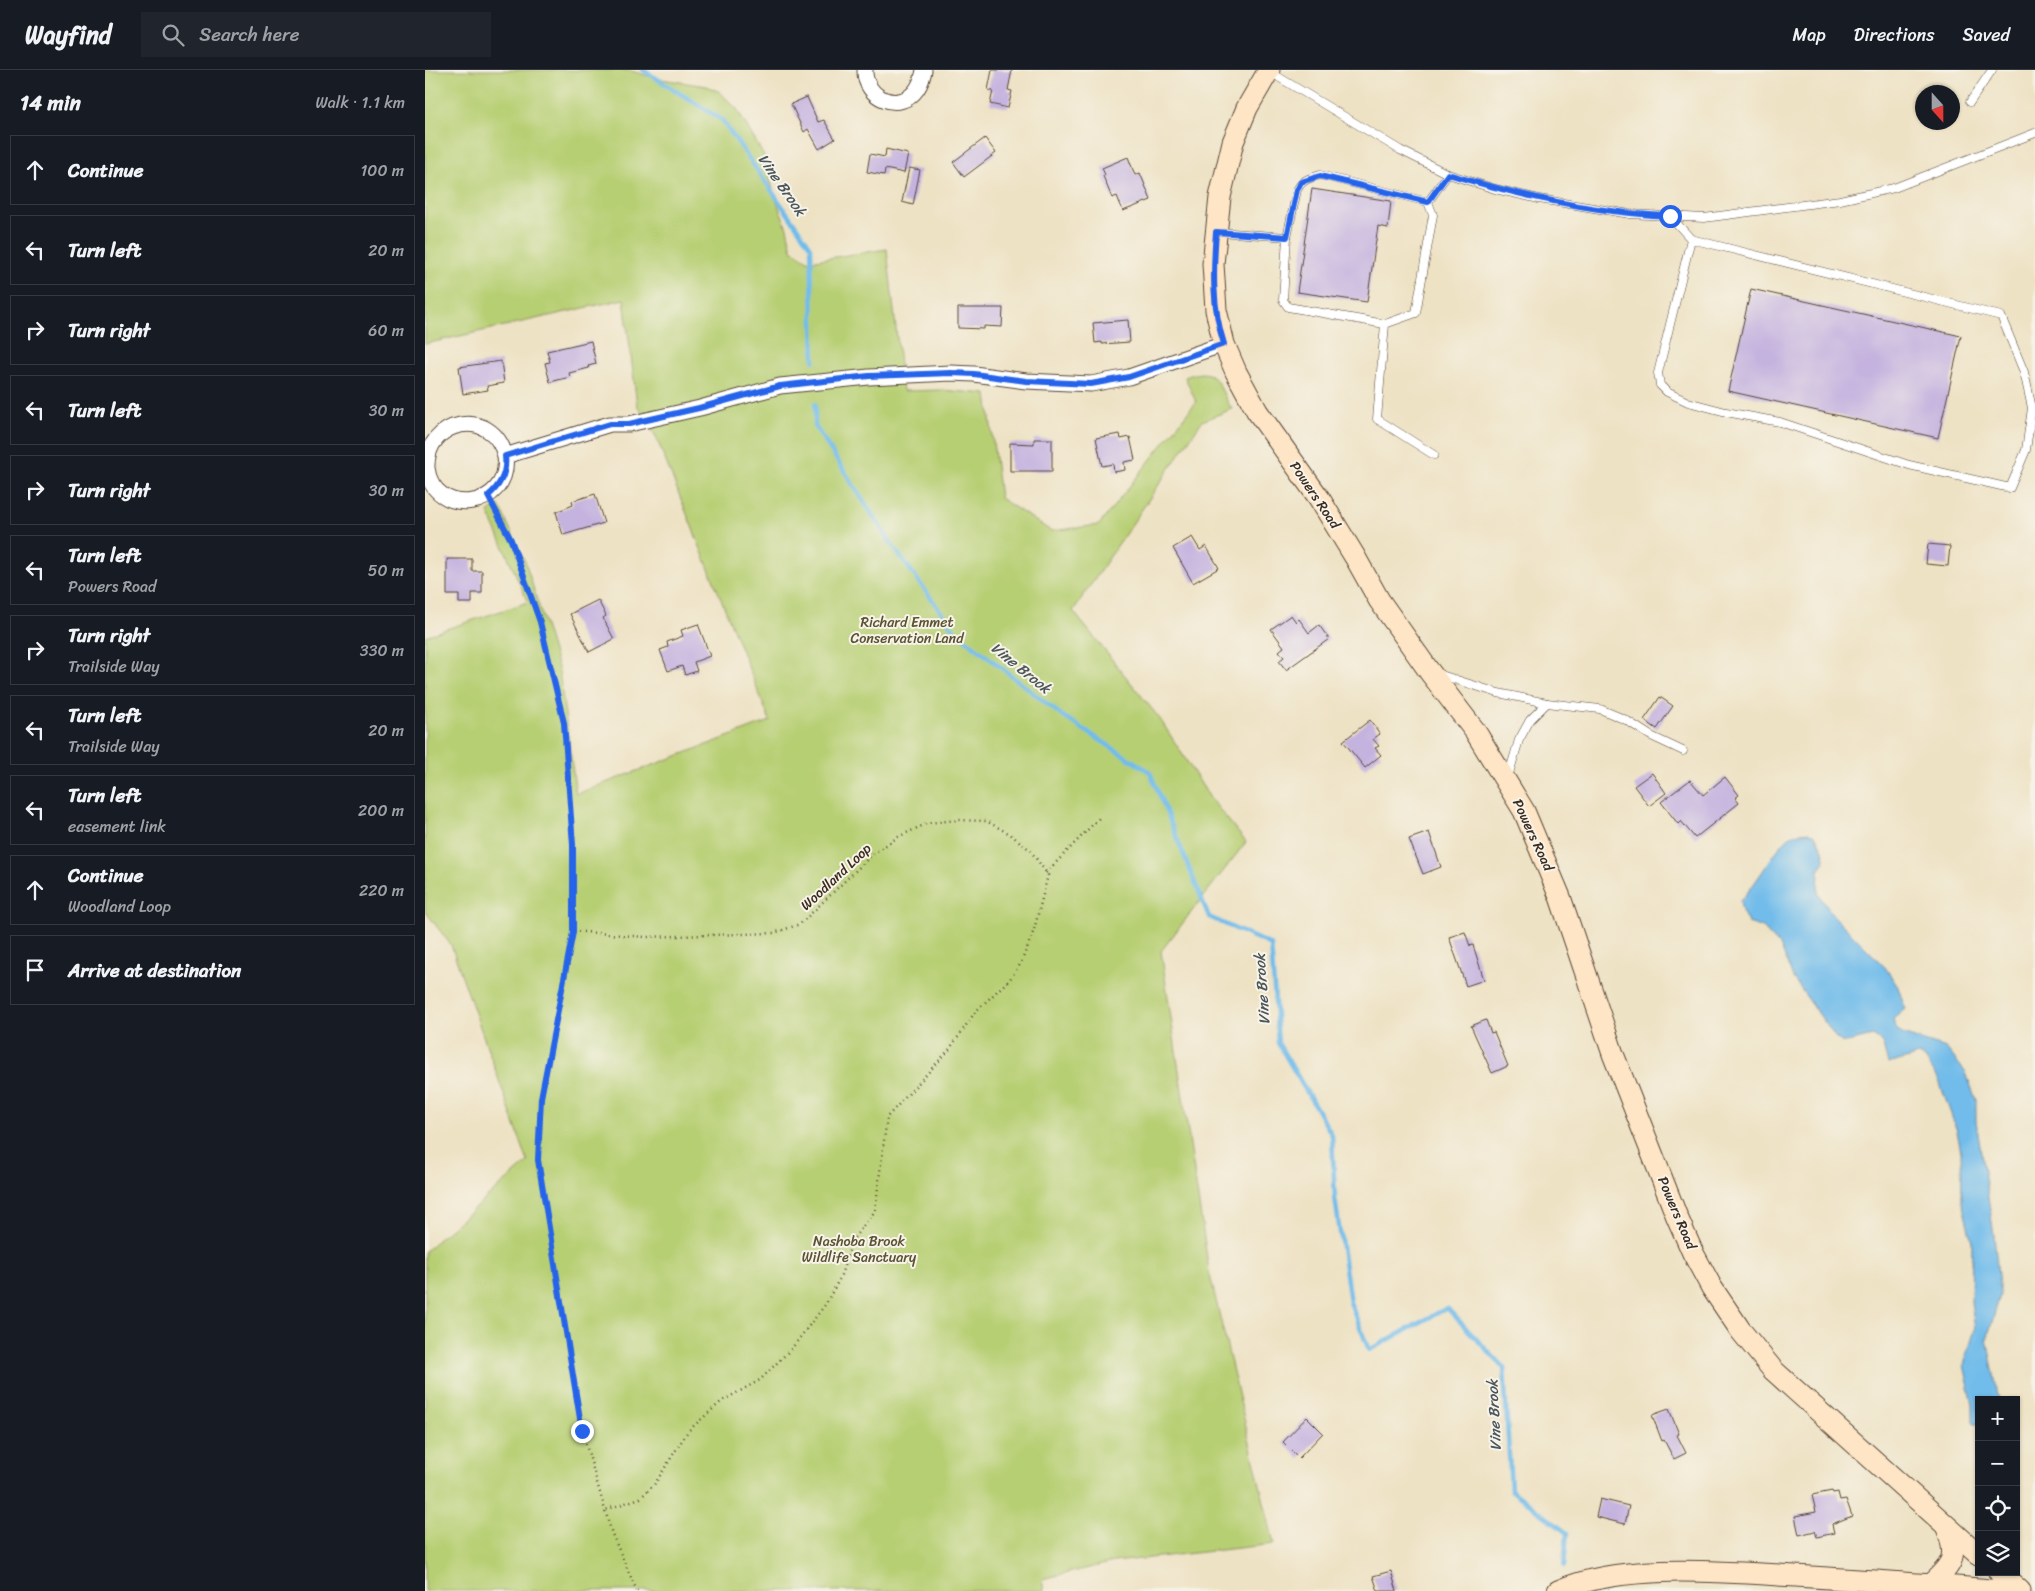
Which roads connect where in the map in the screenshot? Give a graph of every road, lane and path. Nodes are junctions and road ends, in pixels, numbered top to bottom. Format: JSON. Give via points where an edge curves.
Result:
{"nodes":[{"id":1,"x":865,"y":70,"type":"edge"},
{"id":2,"x":924,"y":70,"type":"edge"},
{"id":3,"x":1992,"y":70,"type":"edge"},
{"id":4,"x":1268,"y":71,"type":"edge"},
{"id":5,"x":1970,"y":102,"type":"dead end"},
{"id":6,"x":2035,"y":133,"type":"edge"},
{"id":7,"x":1448,"y":174,"type":"junction"},
{"id":8,"x":1428,"y":202,"type":"junction"},
{"id":9,"x":1670,"y":216,"type":"junction"},
{"id":10,"x":1216,"y":232,"type":"junction"},
{"id":11,"x":1287,"y":237,"type":"junction"},
{"id":12,"x":1691,"y":239,"type":"junction"},
{"id":13,"x":1385,"y":324,"type":"junction"},
{"id":14,"x":1224,"y":344,"type":"junction"},
{"id":15,"x":1433,"y":455,"type":"dead end"},
{"id":16,"x":505,"y":456,"type":"junction"},
{"id":17,"x":488,"y":496,"type":"junction"},
{"id":18,"x":1429,"y":671,"type":"junction"},
{"id":19,"x":1547,"y":703,"type":"junction"},
{"id":20,"x":1683,"y":751,"type":"dead end"},
{"id":21,"x":1506,"y":782,"type":"junction"},
{"id":22,"x":1100,"y":817,"type":"dead end"},
{"id":23,"x":1046,"y":873,"type":"junction"},
{"id":24,"x":573,"y":932,"type":"junction"},
{"id":25,"x":605,"y":1510,"type":"junction"},
{"id":26,"x":1947,"y":1528,"type":"junction"},
{"id":27,"x":1975,"y":1552,"type":"edge"},
{"id":28,"x":2003,"y":1576,"type":"edge"},
{"id":29,"x":1931,"y":1584,"type":"junction"},
{"id":30,"x":636,"y":1591,"type":"edge"},
{"id":31,"x":1557,"y":1591,"type":"edge"},
{"id":32,"x":2000,"y":1591,"type":"edge"},
{"id":33,"x":2020,"y":1591,"type":"edge"}],
"edges":[{"from":1,"to":2,"type":"street","via":[[872,92],[893,102],[915,92]]},
{"from":3,"to":5,"type":"lane"},
{"from":4,"to":7,"type":"lane","via":[[1400,150]]},
{"from":4,"to":10,"type":"main road","name":"Powers Road","via":[[1233,142],[1220,197]]},
{"from":6,"to":9,"type":"lane","via":[[1876,192],[1840,200],[1704,218]]},
{"from":7,"to":8,"type":"lane"},
{"from":7,"to":9,"type":"lane","via":[[1539,199],[1629,214]]},
{"from":8,"to":11,"type":"lane","via":[[1314,177],[1301,182],[1297,190]]},
{"from":8,"to":13,"type":"lane","via":[[1433,215],[1416,313]]},
{"from":9,"to":12,"type":"lane"},
{"from":10,"to":11,"type":"lane"},
{"from":10,"to":14,"type":"main road","name":"Powers Road","via":[[1213,264],[1216,310]]},
{"from":11,"to":13,"type":"lane","via":[[1283,300],[1288,307]]},
{"from":12,"to":12,"type":"lane","via":[[2001,316],[2023,372],[2032,408],[2026,450],[2010,488],[1909,465],[1780,422],[1688,402],[1667,392],[1660,385],[1658,373]]},
{"from":13,"to":15,"type":"lane","via":[[1377,419]]},
{"from":14,"to":16,"type":"street","via":[[1129,377],[1091,384],[951,373],[869,376],[780,386],[647,420],[610,424]]},
{"from":14,"to":18,"type":"main road","name":"Powers Road","via":[[1235,372],[1257,411],[1319,498],[1379,600]]},
{"from":16,"to":17,"type":"street","via":[[503,478]]},
{"from":16,"to":17,"type":"street","via":[[493,434],[472,424],[448,428],[430,444],[427,469],[431,481],[443,495],[465,502]]},
{"from":17,"to":24,"type":"path","via":[[511,540],[540,622],[564,723],[573,845]]},
{"from":18,"to":19,"type":"lane","via":[[1498,693]]},
{"from":18,"to":21,"type":"main road","name":"Powers Road","via":[[1475,731]]},
{"from":19,"to":20,"type":"lane","via":[[1600,709]]},
{"from":19,"to":21,"type":"lane","via":[[1530,720],[1519,740]]},
{"from":21,"to":26,"type":"main road","name":"Powers Road","via":[[1537,840],[1560,897],[1613,1054],[1677,1217],[1712,1288],[1773,1370]]},
{"from":22,"to":23,"type":"path"},
{"from":23,"to":24,"type":"path","name":"Woodland Loop","via":[[1030,850],[986,820],[928,823],[874,853],[801,924],[774,933],[645,937]]},
{"from":23,"to":25,"type":"path","via":[[1048,876],[1034,930],[1021,963],[887,1118],[875,1211],[853,1240],[840,1278],[825,1305],[760,1380],[722,1401],[688,1432],[654,1485],[640,1498]]},
{"from":24,"to":25,"type":"path","via":[[541,1098],[538,1160],[582,1431]]},
{"from":25,"to":30,"type":"path"},
{"from":26,"to":27,"type":"main road","name":"Powers Road"},
{"from":26,"to":29,"type":"main road","via":[[1954,1545],[1952,1562]]},
{"from":28,"to":33,"type":"main road"},
{"from":29,"to":31,"type":"main road","via":[[1711,1571],[1597,1579]]},
{"from":29,"to":32,"type":"main road"}]}
